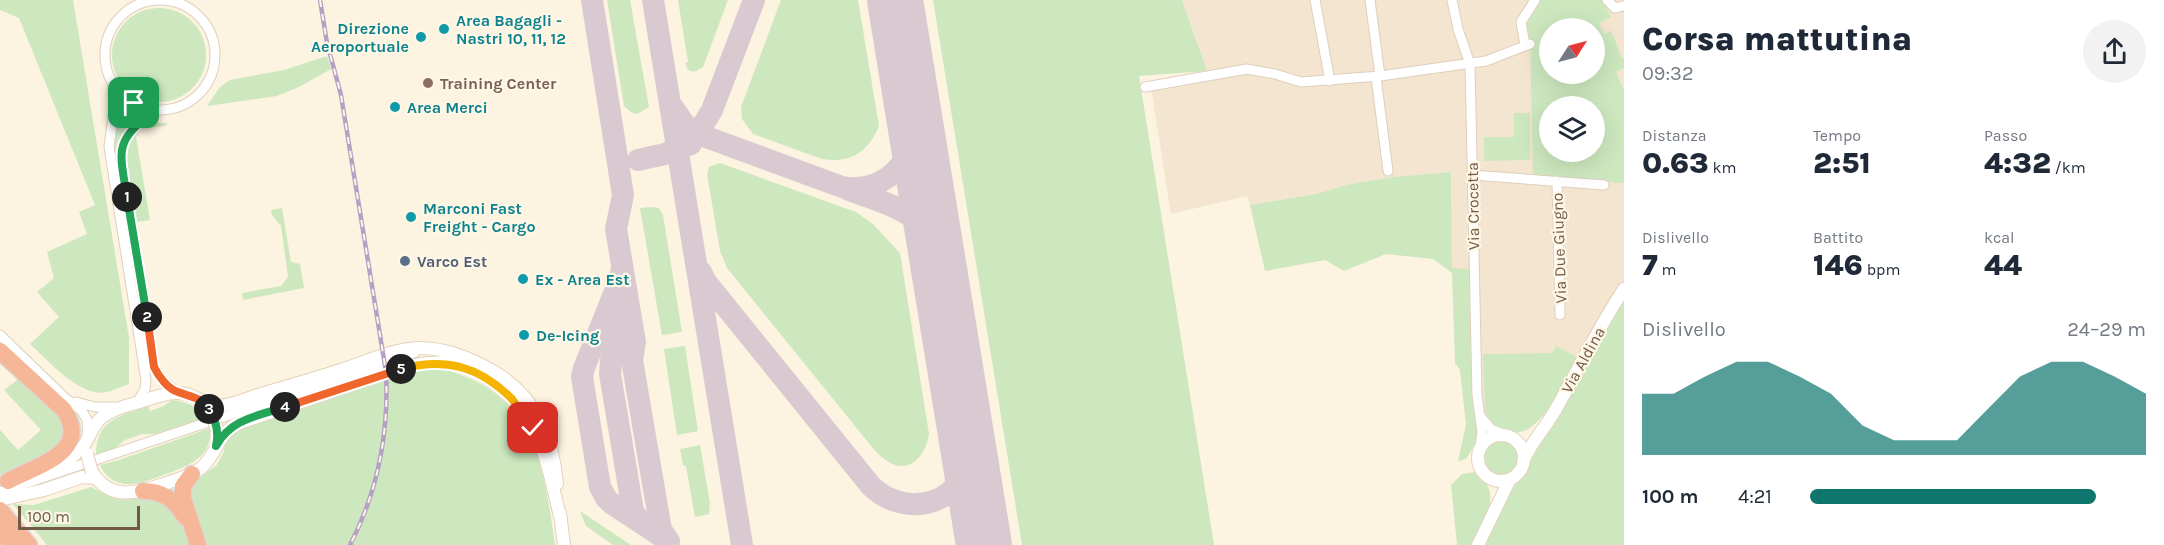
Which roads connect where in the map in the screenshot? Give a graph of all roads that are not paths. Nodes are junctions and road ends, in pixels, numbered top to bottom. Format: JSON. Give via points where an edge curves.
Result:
{"nodes":[{"id":1,"x":1315,"y":0,"type":"edge"},
{"id":2,"x":1370,"y":0,"type":"edge"},
{"id":3,"x":1452,"y":0,"type":"edge"},
{"id":4,"x":1535,"y":0,"type":"edge"},
{"id":5,"x":1607,"y":0,"type":"edge"},
{"id":6,"x":1624,"y":6,"type":"edge"},
{"id":7,"x":1470,"y":64,"type":"junction"},
{"id":8,"x":1378,"y":76,"type":"junction"},
{"id":9,"x":1330,"y":81,"type":"junction"},
{"id":10,"x":113,"y":83,"type":"junction"},
{"id":11,"x":1144,"y":87,"type":"dead end"},
{"id":12,"x":154,"y":110,"type":"junction"},
{"id":13,"x":1388,"y":171,"type":"dead end"},
{"id":14,"x":1472,"y":175,"type":"junction"},
{"id":15,"x":1557,"y":181,"type":"junction"},
{"id":16,"x":1604,"y":185,"type":"dead end"},
{"id":17,"x":1624,"y":289,"type":"edge"},
{"id":18,"x":1560,"y":315,"type":"dead end"},
{"id":19,"x":0,"y":334,"type":"edge"},
{"id":20,"x":437,"y":350,"type":"junction"},
{"id":21,"x":0,"y":351,"type":"edge"},
{"id":22,"x":388,"y":362,"type":"junction"},
{"id":23,"x":454,"y":364,"type":"junction"},
{"id":24,"x":177,"y":392,"type":"junction"},
{"id":25,"x":68,"y":400,"type":"junction"},
{"id":26,"x":200,"y":400,"type":"junction"},
{"id":27,"x":1561,"y":400,"type":"junction"},
{"id":28,"x":132,"y":404,"type":"junction"},
{"id":29,"x":1479,"y":414,"type":"junction"},
{"id":30,"x":1509,"y":436,"type":"junction"},
{"id":31,"x":88,"y":440,"type":"junction"},
{"id":32,"x":216,"y":446,"type":"junction"},
{"id":33,"x":1480,"y":447,"type":"junction"},
{"id":34,"x":1523,"y":462,"type":"junction"},
{"id":35,"x":192,"y":474,"type":"junction"},
{"id":36,"x":94,"y":475,"type":"junction"},
{"id":37,"x":1488,"y":477,"type":"junction"},
{"id":38,"x":1510,"y":479,"type":"junction"},
{"id":39,"x":143,"y":491,"type":"junction"},
{"id":40,"x":2,"y":493,"type":"edge"},
{"id":41,"x":1495,"y":511,"type":"junction"},
{"id":42,"x":561,"y":519,"type":"junction"},
{"id":43,"x":9,"y":535,"type":"edge"},
{"id":44,"x":197,"y":541,"type":"edge"},
{"id":45,"x":30,"y":545,"type":"edge"},
{"id":46,"x":564,"y":545,"type":"edge"},
{"id":47,"x":1478,"y":545,"type":"edge"}],
"edges":[{"from":1,"to":9,"type":"street"},
{"from":2,"to":8,"type":"street"},
{"from":3,"to":7,"type":"street","name":"Via Crocetta"},
{"from":4,"to":7,"type":"street","via":[[1521,22],[1527,45]]},
{"from":5,"to":6,"type":"street","via":[[1615,8]]},
{"from":7,"to":8,"type":"street"},
{"from":7,"to":14,"type":"street","name":"Via Crocetta"},
{"from":8,"to":9,"type":"street"},
{"from":8,"to":13,"type":"street"},
{"from":9,"to":11,"type":"street","via":[[1301,82],[1247,69]]},
{"from":10,"to":12,"type":"street","via":[[127,99]]},
{"from":10,"to":12,"type":"street","via":[[105,62],[106,47],[123,14],[152,1],[174,2],[188,8],[211,36],[214,58],[210,76],[189,101],[171,109]]},
{"from":10,"to":28,"type":"street","via":[[109,147],[146,380],[145,389]]},
{"from":12,"to":24,"type":"street","via":[[129,132],[121,160],[154,367]]},
{"from":14,"to":15,"type":"street","name":"Via Due Giugno"},
{"from":14,"to":29,"type":"street","name":"Via Crocetta"},
{"from":15,"to":16,"type":"street","name":"Via Due Giugno"},
{"from":15,"to":18,"type":"street","name":"Via Due Giugno"},
{"from":17,"to":27,"type":"street","name":"Via Aldina"},
{"from":19,"to":25,"type":"street"},
{"from":20,"to":22,"type":"street"},
{"from":20,"to":26,"type":"street","via":[[417,348],[398,352],[225,405],[209,405]]},
{"from":20,"to":42,"type":"street","via":[[469,358],[494,372],[514,386],[534,409],[553,452]]},
{"from":21,"to":40,"type":"highway","via":[[64,410],[71,429],[67,447],[58,456]]},
{"from":22,"to":23,"type":"street","via":[[423,358]]},
{"from":22,"to":40,"type":"street"},
{"from":23,"to":32,"type":"street","via":[[398,369],[244,421],[226,431]]},
{"from":23,"to":42,"type":"street","via":[[495,385],[525,416],[539,440]]},
{"from":24,"to":26,"type":"street"},
{"from":24,"to":28,"type":"street"},
{"from":25,"to":28,"type":"street","via":[[95,407]]},
{"from":25,"to":31,"type":"street","via":[[86,417]]},
{"from":26,"to":32,"type":"street","bridge":true,"via":[[212,414]]},
{"from":27,"to":30,"type":"street","name":"Via Aldina","via":[[1530,433]]},
{"from":27,"to":34,"type":"street","name":"Via Aldina"},
{"from":28,"to":31,"type":"street","via":[[99,419]]},
{"from":29,"to":30,"type":"street","via":[[1491,429]]},
{"from":29,"to":33,"type":"street","name":"Via Crocetta"},
{"from":30,"to":33,"type":"street","via":[[1488,438]]},
{"from":30,"to":34,"type":"street","via":[[1521,448]]},
{"from":31,"to":36,"type":"street","bridge":true,"via":[[87,454]]},
{"from":31,"to":40,"type":"street","via":[[66,461]]},
{"from":32,"to":35,"type":"street","via":[[207,462]]},
{"from":33,"to":37,"type":"street","via":[[1478,461]]},
{"from":34,"to":38,"type":"street"},
{"from":35,"to":39,"type":"street"},
{"from":35,"to":44,"type":"highway","via":[[183,486],[183,498]]},
{"from":36,"to":39,"type":"street","via":[[111,490]]},
{"from":36,"to":40,"type":"street","via":[[44,490]]},
{"from":37,"to":38,"type":"street"},
{"from":37,"to":41,"type":"street","via":[[1494,491]]},
{"from":38,"to":41,"type":"street"},
{"from":39,"to":44,"type":"highway","via":[[160,492],[173,501]]},
{"from":40,"to":43,"type":"highway"},
{"from":41,"to":47,"type":"street"},
{"from":42,"to":46,"type":"street"},
{"from":43,"to":45,"type":"highway"}]}
